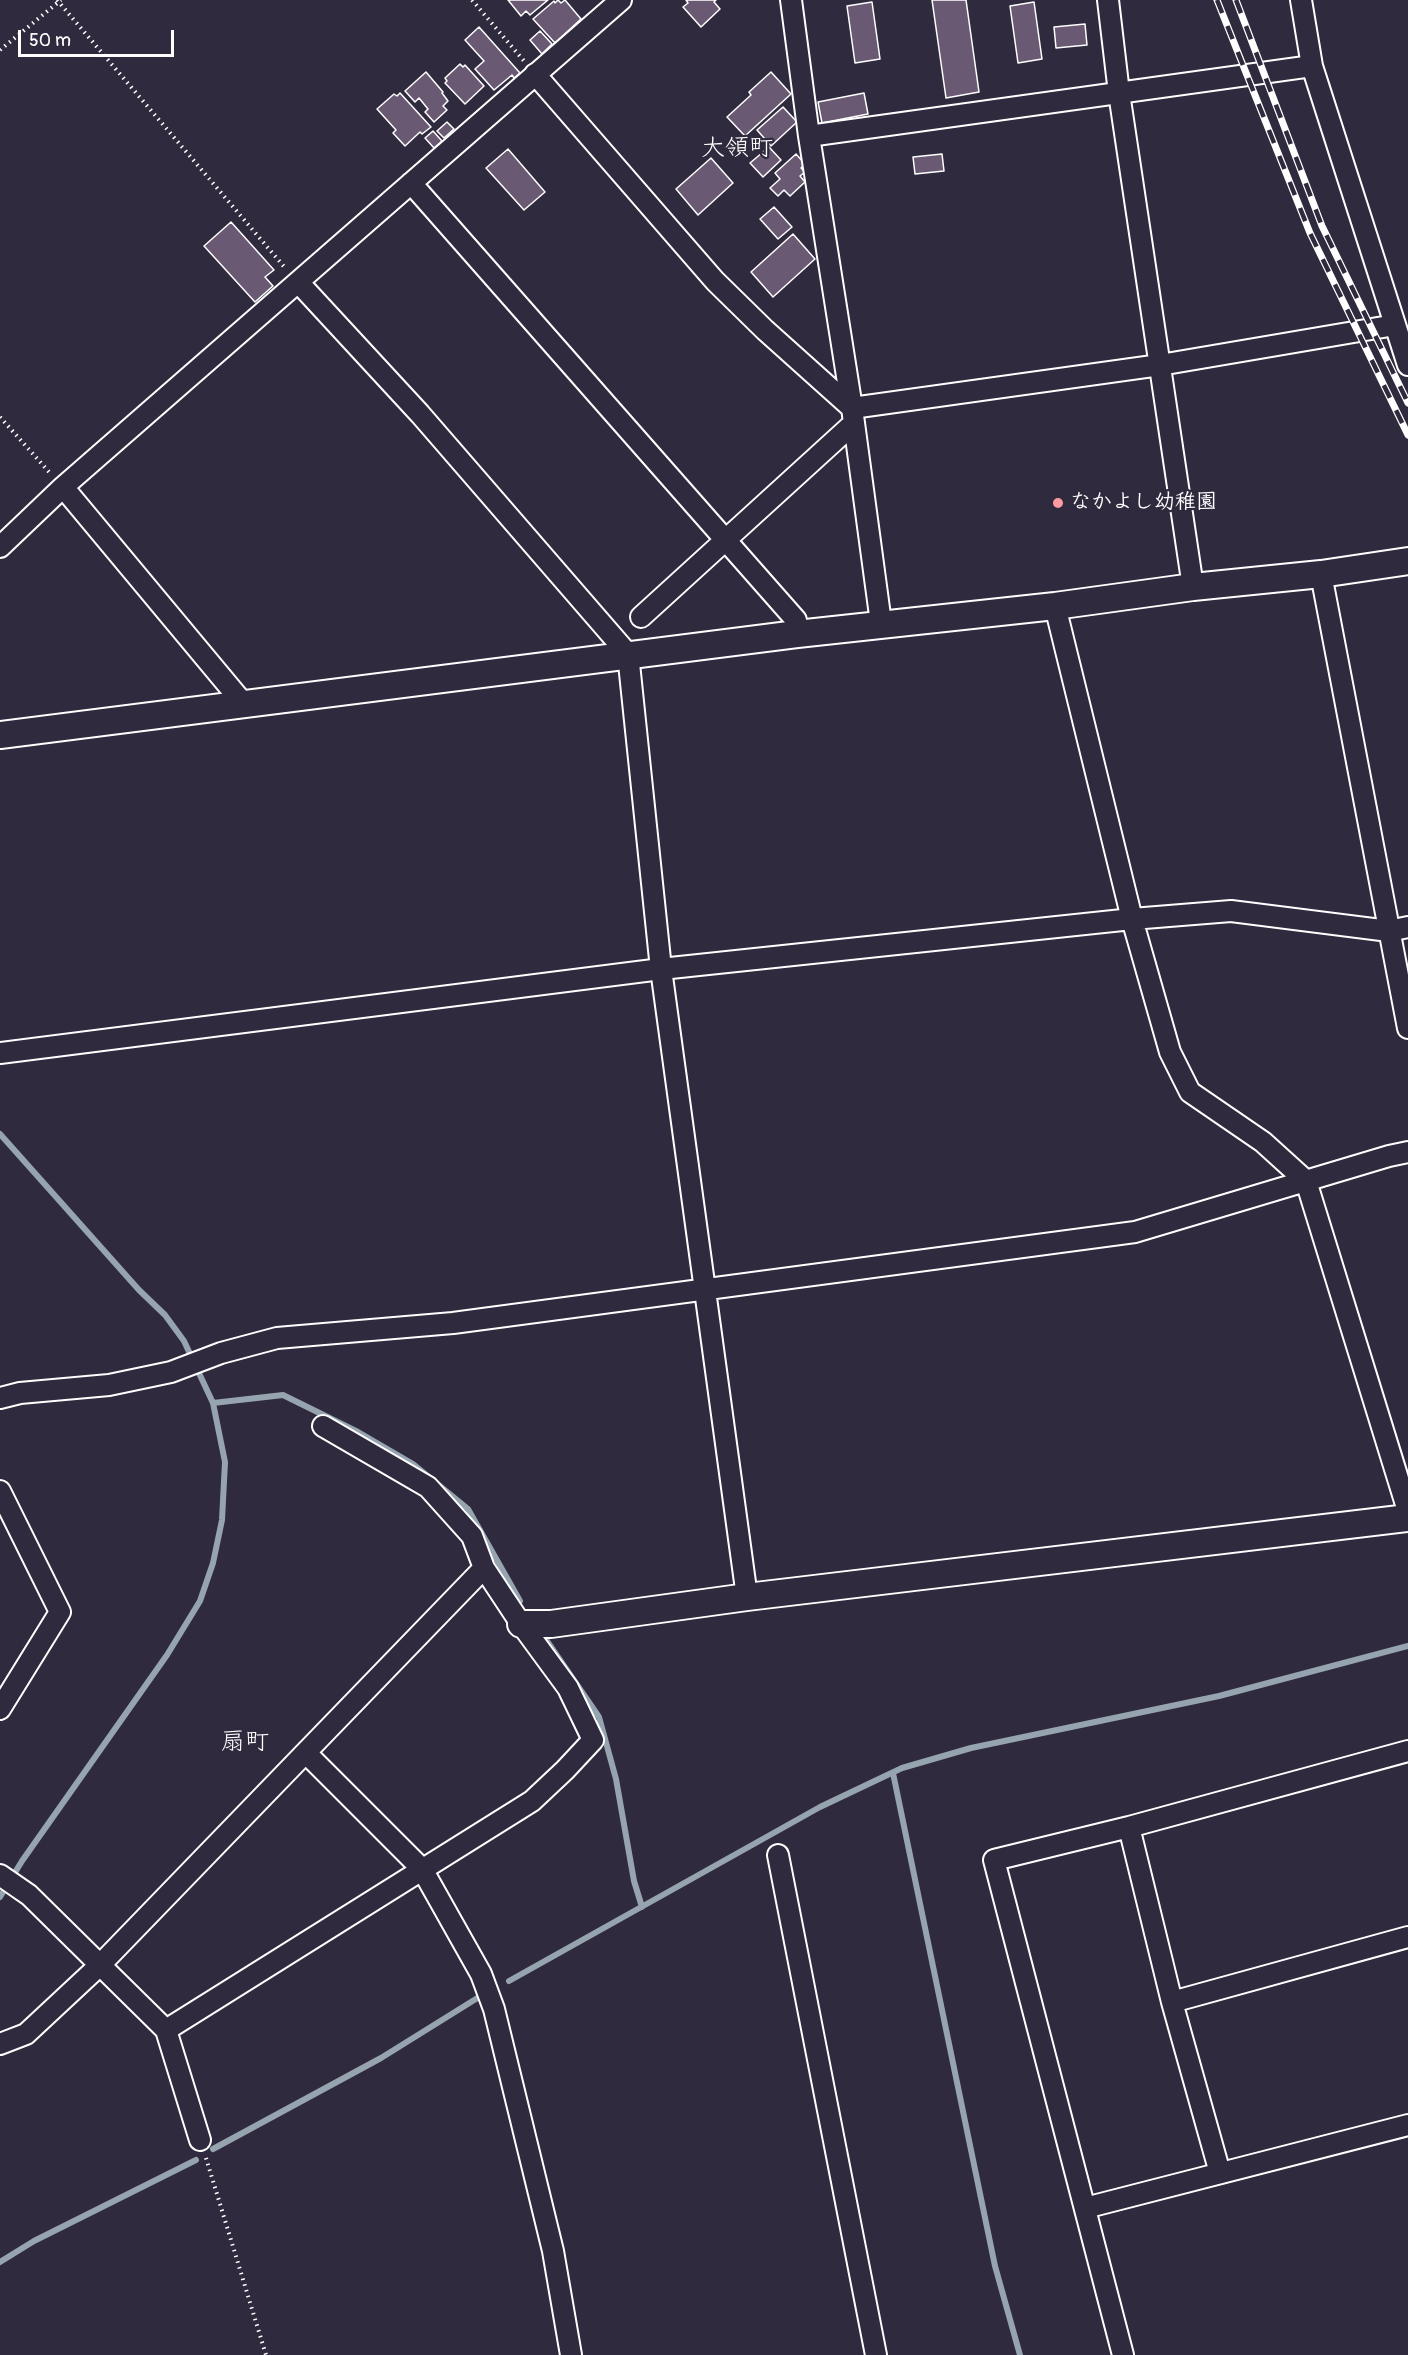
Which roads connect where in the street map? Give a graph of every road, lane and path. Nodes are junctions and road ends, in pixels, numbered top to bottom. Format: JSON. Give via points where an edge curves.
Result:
{"nodes":[{"id":1,"x":471,"y":0,"type":"edge"},
{"id":2,"x":621,"y":0,"type":"edge"},
{"id":3,"x":791,"y":0,"type":"edge"},
{"id":4,"x":1108,"y":0,"type":"edge"},
{"id":5,"x":1301,"y":0,"type":"edge"},
{"id":6,"x":58,"y":1,"type":"edge"},
{"id":7,"x":0,"y":50,"type":"edge"},
{"id":8,"x":1312,"y":66,"type":"junction"},
{"id":9,"x":535,"y":74,"type":"junction"},
{"id":10,"x":1119,"y":93,"type":"junction"},
{"id":11,"x":809,"y":136,"type":"junction"},
{"id":12,"x":411,"y":183,"type":"junction"},
{"id":13,"x":299,"y":283,"type":"junction"},
{"id":14,"x":1395,"y":325,"type":"junction"},
{"id":15,"x":1160,"y":365,"type":"junction"},
{"id":16,"x":1408,"y":365,"type":"edge"},
{"id":17,"x":853,"y":416,"type":"junction"},
{"id":18,"x":0,"y":417,"type":"edge"},
{"id":19,"x":63,"y":487,"type":"junction"},
{"id":20,"x":725,"y":540,"type":"junction"},
{"id":21,"x":0,"y":547,"type":"edge"},
{"id":22,"x":1408,"y":561,"type":"edge"},
{"id":23,"x":1321,"y":574,"type":"junction"},
{"id":24,"x":1193,"y":587,"type":"junction"},
{"id":25,"x":1055,"y":606,"type":"junction"},
{"id":26,"x":642,"y":617,"type":"dead end"},
{"id":27,"x":881,"y":623,"type":"junction"},
{"id":28,"x":797,"y":633,"type":"junction"},
{"id":29,"x":628,"y":654,"type":"junction"},
{"id":30,"x":243,"y":703,"type":"junction"},
{"id":31,"x":0,"y":735,"type":"edge"},
{"id":32,"x":1131,"y":919,"type":"junction"},
{"id":33,"x":1399,"y":929,"type":"edge"},
{"id":34,"x":661,"y":969,"type":"junction"},
{"id":35,"x":1408,"y":1028,"type":"edge"},
{"id":36,"x":0,"y":1053,"type":"edge"},
{"id":37,"x":1408,"y":1152,"type":"edge"},
{"id":38,"x":1306,"y":1181,"type":"junction"},
{"id":39,"x":704,"y":1290,"type":"junction"},
{"id":40,"x":0,"y":1398,"type":"edge"},
{"id":41,"x":323,"y":1426,"type":"dead end"},
{"id":42,"x":0,"y":1491,"type":"edge"},
{"id":43,"x":1408,"y":1511,"type":"edge"},
{"id":44,"x":1408,"y":1518,"type":"edge"},
{"id":45,"x":484,"y":1568,"type":"junction"},
{"id":46,"x":747,"y":1597,"type":"junction"},
{"id":47,"x":521,"y":1624,"type":"junction"},
{"id":48,"x":0,"y":1708,"type":"edge"},
{"id":49,"x":1408,"y":1751,"type":"edge"},
{"id":50,"x":306,"y":1753,"type":"junction"},
{"id":51,"x":1129,"y":1827,"type":"junction"},
{"id":52,"x":778,"y":1855,"type":"dead end"},
{"id":53,"x":422,"y":1869,"type":"junction"},
{"id":54,"x":0,"y":1875,"type":"edge"},
{"id":55,"x":1408,"y":1937,"type":"edge"},
{"id":56,"x":100,"y":1965,"type":"junction"},
{"id":57,"x":1172,"y":2002,"type":"junction"},
{"id":58,"x":166,"y":2030,"type":"junction"},
{"id":59,"x":0,"y":2044,"type":"edge"},
{"id":60,"x":1408,"y":2125,"type":"edge"},
{"id":61,"x":200,"y":2140,"type":"joint"},
{"id":62,"x":1220,"y":2173,"type":"junction"},
{"id":63,"x":1085,"y":2208,"type":"junction"},
{"id":64,"x":267,"y":2355,"type":"edge"},
{"id":65,"x":571,"y":2355,"type":"edge"},
{"id":66,"x":876,"y":2355,"type":"edge"},
{"id":67,"x":1123,"y":2355,"type":"edge"}],
"edges":[{"from":1,"to":9,"type":"path"},
{"from":2,"to":9,"type":"street"},
{"from":3,"to":11,"type":"street"},
{"from":4,"to":10,"type":"street"},
{"from":5,"to":8,"type":"street"},
{"from":6,"to":7,"type":"path"},
{"from":6,"to":13,"type":"path"},
{"from":8,"to":10,"type":"street"},
{"from":8,"to":14,"type":"street"},
{"from":9,"to":12,"type":"street"},
{"from":9,"to":17,"type":"street","via":[[715,281]]},
{"from":10,"to":11,"type":"street"},
{"from":10,"to":15,"type":"street"},
{"from":11,"to":17,"type":"street"},
{"from":12,"to":13,"type":"street"},
{"from":12,"to":20,"type":"street"},
{"from":13,"to":19,"type":"street"},
{"from":13,"to":29,"type":"street","via":[[420,414]]},
{"from":14,"to":15,"type":"street"},
{"from":14,"to":16,"type":"street"},
{"from":15,"to":17,"type":"street"},
{"from":15,"to":24,"type":"street"},
{"from":17,"to":20,"type":"street"},
{"from":17,"to":27,"type":"street"},
{"from":18,"to":19,"type":"path"},
{"from":19,"to":21,"type":"street"},
{"from":19,"to":30,"type":"street"},
{"from":20,"to":26,"type":"street"},
{"from":20,"to":28,"type":"street","via":[[796,620]]},
{"from":22,"to":23,"type":"street"},
{"from":23,"to":24,"type":"street"},
{"from":23,"to":33,"type":"street"},
{"from":24,"to":25,"type":"street"},
{"from":25,"to":27,"type":"street"},
{"from":25,"to":32,"type":"street"},
{"from":27,"to":28,"type":"street"},
{"from":28,"to":29,"type":"street"},
{"from":29,"to":30,"type":"street"},
{"from":29,"to":34,"type":"street"},
{"from":30,"to":31,"type":"street"},
{"from":32,"to":33,"type":"street","via":[[1231,911]]},
{"from":32,"to":34,"type":"street"},
{"from":32,"to":38,"type":"street","via":[[1170,1052],[1190,1092],[1263,1142]]},
{"from":33,"to":35,"type":"street"},
{"from":34,"to":36,"type":"street"},
{"from":34,"to":39,"type":"street"},
{"from":37,"to":38,"type":"street"},
{"from":38,"to":39,"type":"street","via":[[1135,1232]]},
{"from":38,"to":43,"type":"street"},
{"from":39,"to":40,"type":"street","via":[[453,1323],[277,1338],[171,1372],[110,1385]]},
{"from":39,"to":46,"type":"street"},
{"from":41,"to":45,"type":"street","via":[[428,1487],[472,1536]]},
{"from":42,"to":48,"type":"street","via":[[60,1612]]},
{"from":44,"to":46,"type":"street"},
{"from":45,"to":47,"type":"street"},
{"from":45,"to":50,"type":"street"},
{"from":46,"to":47,"type":"street","via":[[551,1624]]},
{"from":47,"to":53,"type":"street","via":[[568,1688],[593,1740],[532,1801]]},
{"from":49,"to":51,"type":"street"},
{"from":50,"to":53,"type":"street"},
{"from":50,"to":56,"type":"street"},
{"from":51,"to":57,"type":"street"},
{"from":51,"to":63,"type":"street","via":[[994,1860]]},
{"from":52,"to":66,"type":"street"},
{"from":53,"to":58,"type":"street"},
{"from":53,"to":65,"type":"street","via":[[481,1974],[494,2009],[553,2251]]},
{"from":54,"to":56,"type":"street","via":[[29,1895]]},
{"from":55,"to":57,"type":"street"},
{"from":56,"to":58,"type":"street"},
{"from":56,"to":59,"type":"street","via":[[26,2034]]},
{"from":57,"to":62,"type":"street"},
{"from":58,"to":61,"type":"street"},
{"from":60,"to":62,"type":"street"},
{"from":61,"to":64,"type":"path"},
{"from":62,"to":63,"type":"street"},
{"from":63,"to":67,"type":"street"}]}
